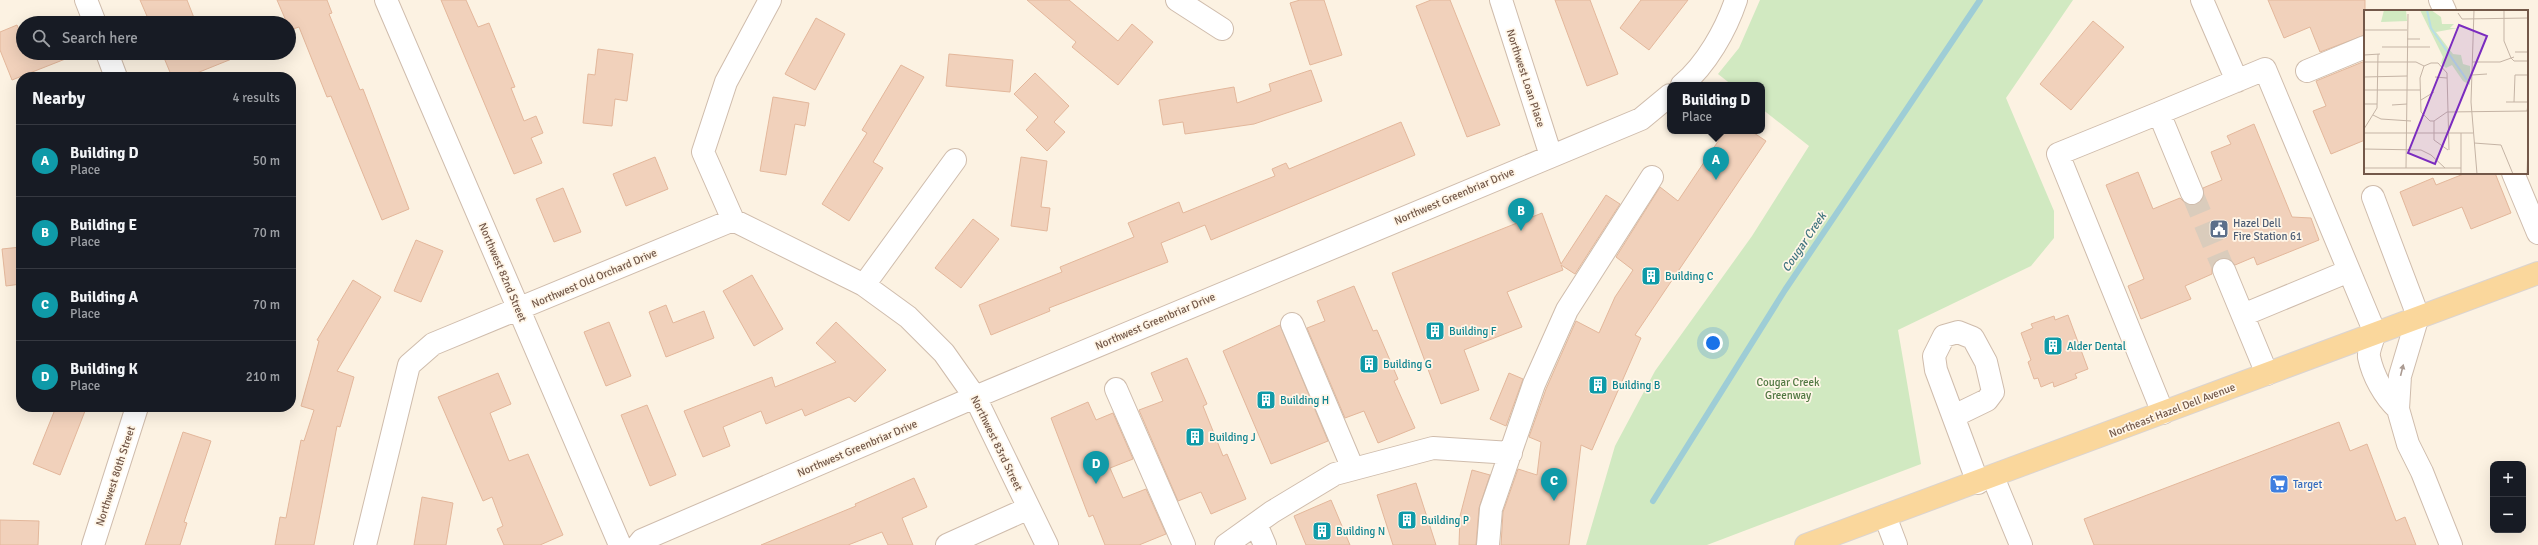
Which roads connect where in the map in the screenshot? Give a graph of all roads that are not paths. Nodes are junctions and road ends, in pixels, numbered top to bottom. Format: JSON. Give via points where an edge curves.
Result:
{"nodes":[{"id":1,"x":86,"y":0,"type":"edge"},
{"id":2,"x":386,"y":0,"type":"edge"},
{"id":3,"x":770,"y":0,"type":"edge"},
{"id":4,"x":1177,"y":0,"type":"edge"},
{"id":5,"x":1501,"y":0,"type":"edge"},
{"id":6,"x":1736,"y":0,"type":"edge"},
{"id":7,"x":2202,"y":0,"type":"edge"},
{"id":8,"x":2440,"y":0,"type":"edge"},
{"id":9,"x":2445,"y":10,"type":"edge"},
{"id":10,"x":92,"y":16,"type":"edge"},
{"id":11,"x":1222,"y":29,"type":"dead end"},
{"id":12,"x":2364,"y":47,"type":"edge"},
{"id":13,"x":110,"y":60,"type":"edge"},
{"id":14,"x":2307,"y":71,"type":"dead end"},
{"id":15,"x":114,"y":72,"type":"edge"},
{"id":16,"x":2236,"y":81,"type":"junction"},
{"id":17,"x":1685,"y":82,"type":"edge"},
{"id":18,"x":1667,"y":97,"type":"edge"},
{"id":19,"x":2159,"y":113,"type":"junction"},
{"id":20,"x":1551,"y":156,"type":"junction"},
{"id":21,"x":956,"y":160,"type":"dead end"},
{"id":22,"x":2513,"y":174,"type":"edge"},
{"id":23,"x":1652,"y":177,"type":"dead end"},
{"id":24,"x":2192,"y":193,"type":"tunnel mouth"},
{"id":25,"x":2373,"y":197,"type":"dead end"},
{"id":26,"x":733,"y":220,"type":"junction"},
{"id":27,"x":2538,"y":233,"type":"edge"},
{"id":28,"x":2224,"y":270,"type":"tunnel mouth"},
{"id":29,"x":2349,"y":271,"type":"junction"},
{"id":30,"x":2538,"y":273,"type":"edge"},
{"id":31,"x":864,"y":285,"type":"junction"},
{"id":32,"x":519,"y":309,"type":"junction"},
{"id":33,"x":2243,"y":316,"type":"junction"},
{"id":34,"x":2418,"y":316,"type":"junction"},
{"id":35,"x":1292,"y":324,"type":"dead end"},
{"id":36,"x":2375,"y":333,"type":"junction"},
{"id":37,"x":2268,"y":374,"type":"junction"},
{"id":38,"x":1116,"y":389,"type":"dead end"},
{"id":39,"x":975,"y":397,"type":"junction"},
{"id":40,"x":2398,"y":409,"type":"junction"},
{"id":41,"x":135,"y":412,"type":"edge"},
{"id":42,"x":2164,"y":413,"type":"junction"},
{"id":43,"x":1954,"y":416,"type":"dead end"},
{"id":44,"x":1511,"y":453,"type":"junction"},
{"id":45,"x":1353,"y":469,"type":"junction"},
{"id":46,"x":1986,"y":480,"type":"junction"},
{"id":47,"x":1029,"y":508,"type":"junction"},
{"id":48,"x":1886,"y":516,"type":"junction"},
{"id":49,"x":1256,"y":524,"type":"junction"},
{"id":50,"x":974,"y":540,"type":"edge"},
{"id":51,"x":93,"y":545,"type":"edge"},
{"id":52,"x":365,"y":545,"type":"edge"},
{"id":53,"x":620,"y":545,"type":"edge"},
{"id":54,"x":638,"y":545,"type":"edge"},
{"id":55,"x":947,"y":545,"type":"edge"},
{"id":56,"x":1047,"y":545,"type":"edge"},
{"id":57,"x":1184,"y":545,"type":"edge"},
{"id":58,"x":1226,"y":545,"type":"edge"},
{"id":59,"x":1265,"y":545,"type":"edge"},
{"id":60,"x":1488,"y":545,"type":"edge"},
{"id":61,"x":1806,"y":545,"type":"edge"},
{"id":62,"x":1896,"y":545,"type":"edge"},
{"id":63,"x":2021,"y":545,"type":"edge"},
{"id":64,"x":2451,"y":545,"type":"edge"}],
"edges":[{"from":1,"to":10,"type":"street"},
{"from":2,"to":32,"type":"street","name":"Northwest 82nd Street"},
{"from":3,"to":26,"type":"street","via":[[726,82],[703,152]]},
{"from":4,"to":11,"type":"street"},
{"from":5,"to":20,"type":"street","name":"Northwest Loan Place"},
{"from":6,"to":17,"type":"street","via":[[1732,13],[1713,47]]},
{"from":7,"to":16,"type":"street"},
{"from":8,"to":9,"type":"street"},
{"from":12,"to":14,"type":"street"},
{"from":13,"to":15,"type":"street"},
{"from":16,"to":19,"type":"street"},
{"from":16,"to":29,"type":"street","via":[[2265,69]]},
{"from":18,"to":20,"type":"street","name":"Northwest Greenbriar Drive","via":[[1641,118]]},
{"from":19,"to":24,"type":"street"},
{"from":19,"to":42,"type":"street","via":[[2058,154]]},
{"from":20,"to":39,"type":"street","name":"Northwest Greenbriar Drive"},
{"from":21,"to":31,"type":"street"},
{"from":22,"to":27,"type":"street"},
{"from":23,"to":44,"type":"street","via":[[1567,310],[1534,384]]},
{"from":25,"to":34,"type":"street"},
{"from":26,"to":31,"type":"street","name":"Northwest 83rd Street"},
{"from":26,"to":32,"type":"street","name":"Northwest Old Orchard Drive"},
{"from":28,"to":33,"type":"street"},
{"from":29,"to":33,"type":"street"},
{"from":29,"to":36,"type":"street"},
{"from":30,"to":34,"type":"main road","name":"Northeast Hazel Dell Avenue"},
{"from":31,"to":39,"type":"street","name":"Northwest 83rd Street","via":[[908,317],[944,353]]},
{"from":32,"to":52,"type":"street","name":"Northwest Old Orchard Drive","via":[[433,344],[409,364]]},
{"from":32,"to":53,"type":"street","name":"Northwest 82nd Street"},
{"from":33,"to":37,"type":"street"},
{"from":34,"to":36,"type":"main road","name":"Northeast Hazel Dell Avenue"},
{"from":40,"to":34,"type":"street","one_way":true,"via":[[2400,376]]},
{"from":35,"to":45,"type":"street"},
{"from":36,"to":37,"type":"main road","name":"Northeast Hazel Dell Avenue"},
{"from":36,"to":40,"type":"street","via":[[2369,356],[2385,397]]},
{"from":37,"to":42,"type":"main road","name":"Northeast Hazel Dell Avenue"},
{"from":38,"to":57,"type":"street"},
{"from":39,"to":47,"type":"street","name":"Northwest 83rd Street"},
{"from":39,"to":54,"type":"street","name":"Northwest Greenbriar Drive","via":[[650,537]]},
{"from":40,"to":64,"type":"street","via":[[2408,444]]},
{"from":41,"to":51,"type":"street","name":"Northwest 80th Street"},
{"from":42,"to":46,"type":"main road","name":"Northeast Hazel Dell Avenue"},
{"from":43,"to":46,"type":"street"},
{"from":44,"to":45,"type":"street","via":[[1433,448]]},
{"from":44,"to":60,"type":"street","via":[[1491,509]]},
{"from":45,"to":49,"type":"street","via":[[1334,474]]},
{"from":46,"to":48,"type":"main road","name":"Northeast Hazel Dell Avenue"},
{"from":46,"to":63,"type":"street"},
{"from":47,"to":50,"type":"street"},
{"from":47,"to":56,"type":"street","name":"Northwest 83rd Street"},
{"from":48,"to":61,"type":"main road","name":"Northeast Hazel Dell Avenue"},
{"from":48,"to":62,"type":"street"},
{"from":49,"to":58,"type":"street"},
{"from":49,"to":59,"type":"street"},
{"from":50,"to":55,"type":"street"}]}
